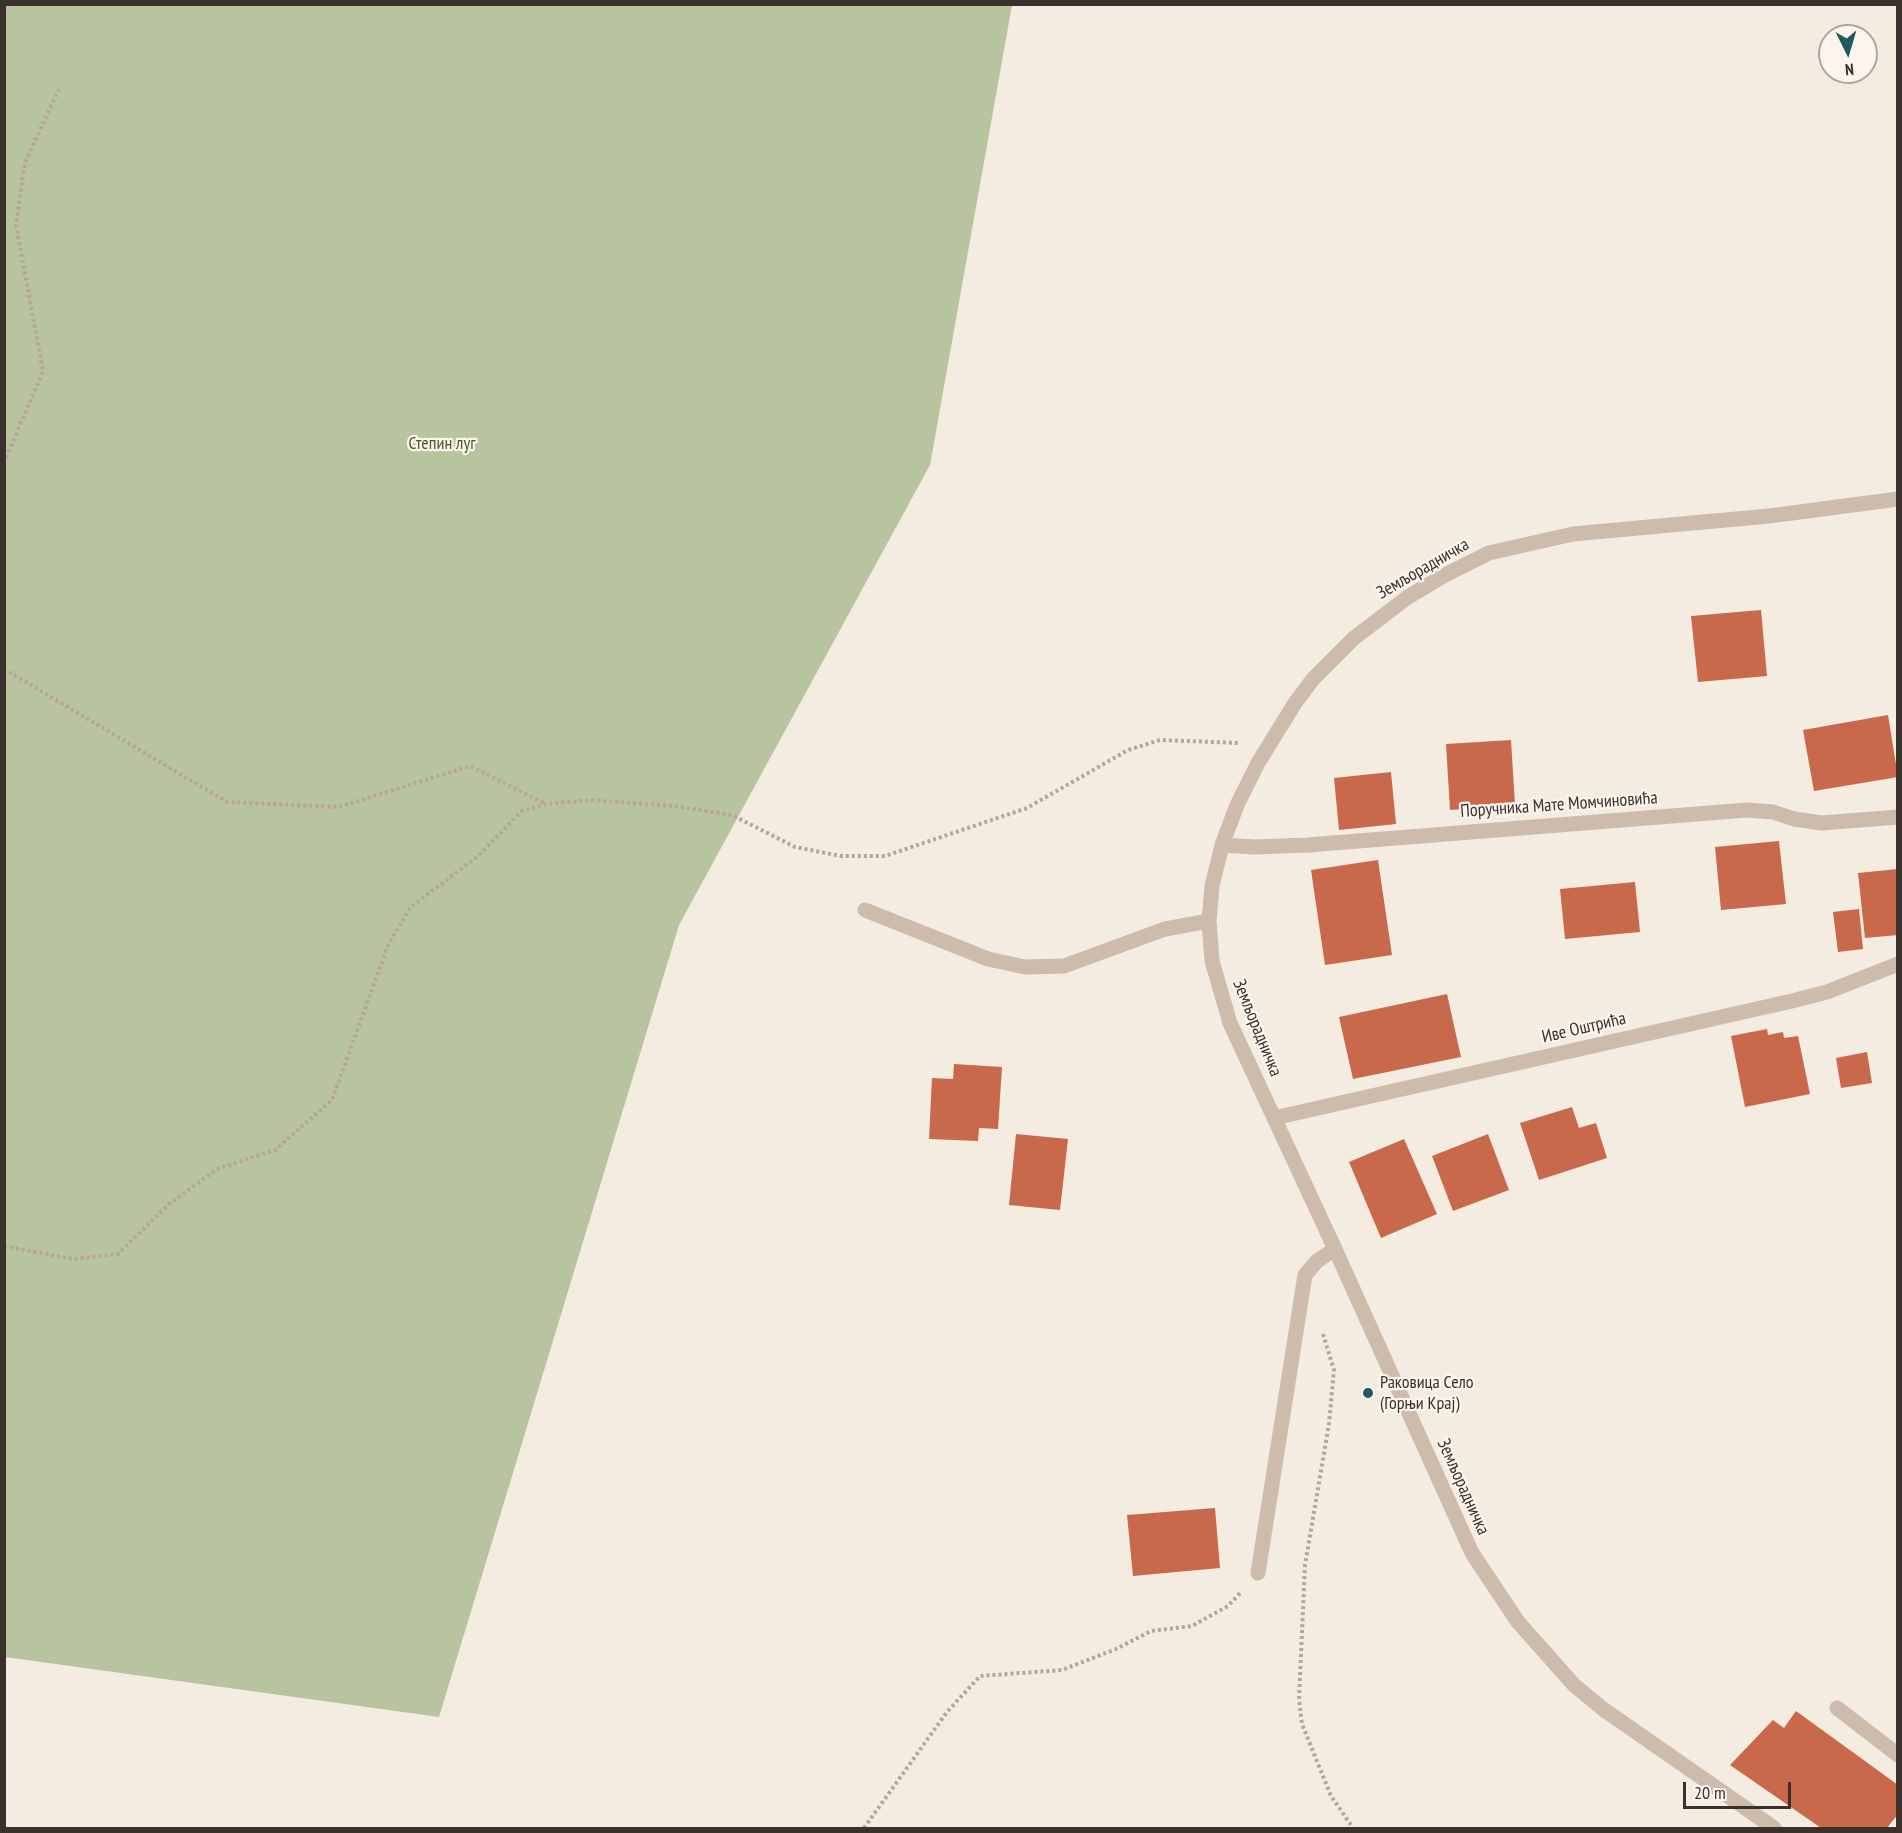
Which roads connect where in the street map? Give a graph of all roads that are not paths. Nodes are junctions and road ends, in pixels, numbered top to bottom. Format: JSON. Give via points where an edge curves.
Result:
{"nodes":[{"id":1,"x":1898,"y":499,"type":"edge"},
{"id":2,"x":1898,"y":817,"type":"edge"},
{"id":3,"x":1222,"y":845,"type":"junction"},
{"id":4,"x":865,"y":910,"type":"dead end"},
{"id":5,"x":1209,"y":921,"type":"junction"},
{"id":6,"x":1898,"y":963,"type":"edge"},
{"id":7,"x":1274,"y":1118,"type":"junction"},
{"id":8,"x":1335,"y":1249,"type":"junction"},
{"id":9,"x":1258,"y":1573,"type":"road end"},
{"id":10,"x":1838,"y":1707,"type":"dead end"},
{"id":11,"x":1898,"y":1755,"type":"edge"},
{"id":12,"x":1774,"y":1828,"type":"edge"}],
"edges":[{"from":1,"to":3,"type":"street","name":"Земљорадничка","via":[[1769,516],[1573,534],[1489,553],[1445,575],[1354,638],[1313,679],[1269,743],[1237,805]]},
{"from":2,"to":3,"type":"street","name":"Поручника Мате Момчиновића","via":[[1822,822],[1747,810],[1255,848]]},
{"from":3,"to":5,"type":"street","name":"Земљорадничка"},
{"from":4,"to":5,"type":"street","via":[[988,958],[1026,967],[1064,966],[1165,929]]},
{"from":5,"to":7,"type":"street","name":"Земљорадничка","via":[[1212,961],[1221,998]]},
{"from":6,"to":7,"type":"street","name":"Иве Оштрића","via":[[1827,992],[1792,1001]]},
{"from":7,"to":8,"type":"street","name":"Земљорадничка"},
{"from":8,"to":9,"type":"street","via":[[1305,1275]]},
{"from":8,"to":12,"type":"street","name":"Земљорадничка","via":[[1463,1535],[1518,1622],[1574,1685],[1603,1709]]},
{"from":10,"to":11,"type":"street"}]}
